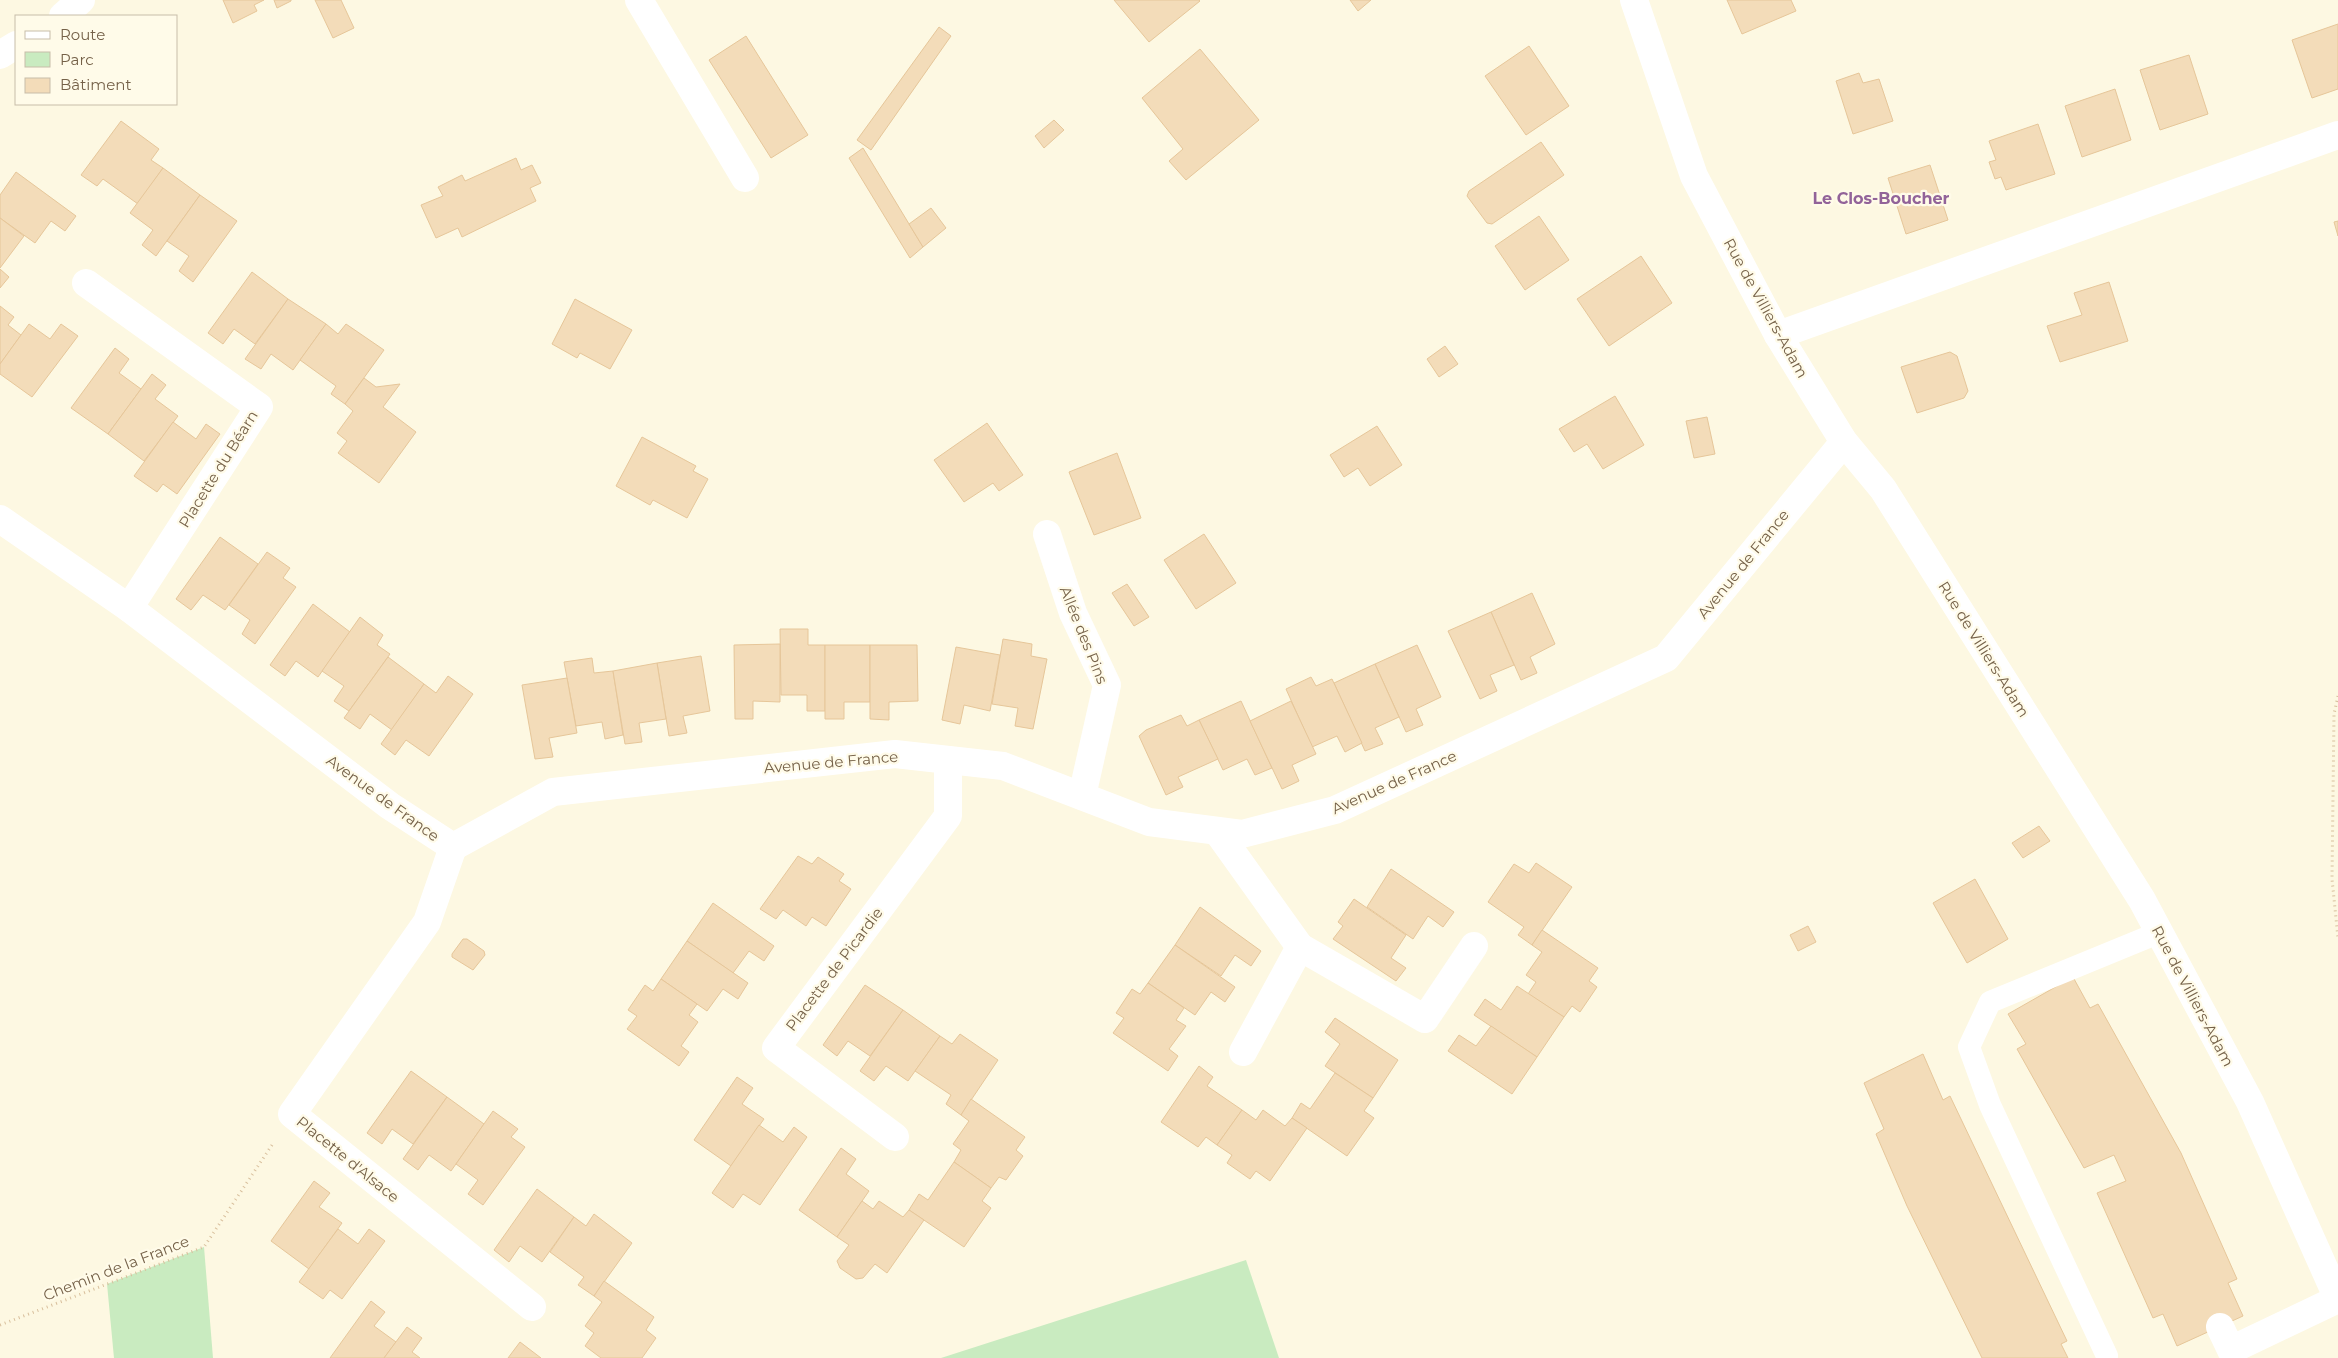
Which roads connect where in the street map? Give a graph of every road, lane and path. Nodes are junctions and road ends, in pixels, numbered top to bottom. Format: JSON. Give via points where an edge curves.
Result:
{"nodes":[{"id":1,"x":81,"y":0,"type":"edge"},
{"id":2,"x":639,"y":0,"type":"edge"},
{"id":3,"x":1634,"y":0,"type":"edge"},
{"id":4,"x":64,"y":15,"type":"edge"},
{"id":5,"x":15,"y":46,"type":"edge"},
{"id":6,"x":0,"y":55,"type":"edge"},
{"id":7,"x":2338,"y":135,"type":"edge"},
{"id":8,"x":745,"y":178,"type":"dead end"},
{"id":9,"x":86,"y":283,"type":"dead end"},
{"id":10,"x":1778,"y":335,"type":"junction"},
{"id":11,"x":1844,"y":442,"type":"junction"},
{"id":12,"x":0,"y":519,"type":"edge"},
{"id":13,"x":1047,"y":534,"type":"dead end"},
{"id":14,"x":129,"y":608,"type":"junction"},
{"id":15,"x":2338,"y":696,"type":"edge"},
{"id":16,"x":948,"y":760,"type":"junction"},
{"id":17,"x":1082,"y":796,"type":"junction"},
{"id":18,"x":1217,"y":831,"type":"junction"},
{"id":19,"x":453,"y":848,"type":"junction"},
{"id":20,"x":2158,"y":933,"type":"junction"},
{"id":21,"x":2338,"y":938,"type":"edge"},
{"id":22,"x":1474,"y":946,"type":"dead end"},
{"id":23,"x":1300,"y":947,"type":"junction"},
{"id":24,"x":1243,"y":1052,"type":"dead end"},
{"id":25,"x":292,"y":1114,"type":"junction"},
{"id":26,"x":895,"y":1137,"type":"dead end"},
{"id":27,"x":2338,"y":1299,"type":"edge"},
{"id":28,"x":532,"y":1307,"type":"dead end"},
{"id":29,"x":0,"y":1325,"type":"edge"},
{"id":30,"x":2220,"y":1327,"type":"dead end"},
{"id":31,"x":2107,"y":1356,"type":"dead end"}],
"edges":[{"from":1,"to":4,"type":"street"},
{"from":2,"to":8,"type":"street"},
{"from":3,"to":10,"type":"street","name":"Rue de Villiers-Adam","via":[[1694,176]]},
{"from":5,"to":6,"type":"street"},
{"from":7,"to":10,"type":"street"},
{"from":9,"to":14,"type":"street","name":"Placette du Béarn","via":[[259,406]]},
{"from":10,"to":11,"type":"street","name":"Rue de Villiers-Adam"},
{"from":11,"to":18,"type":"street","name":"Avenue de France","via":[[1666,658],[1334,810],[1242,834]]},
{"from":11,"to":20,"type":"street","name":"Rue de Villiers-Adam","via":[[1883,489],[2142,900]]},
{"from":12,"to":14,"type":"street","name":"Avenue de France"},
{"from":13,"to":17,"type":"street","name":"Allée des Pins","via":[[1074,613],[1107,685]]},
{"from":14,"to":19,"type":"street","name":"Avenue de France","via":[[390,806]]},
{"from":15,"to":21,"type":"path","via":[[2334,714],[2332,879]]},
{"from":16,"to":17,"type":"street","name":"Avenue de France","via":[[1003,766]]},
{"from":16,"to":19,"type":"street","name":"Avenue de France","via":[[895,754],[553,792]]},
{"from":16,"to":26,"type":"street","name":"Placette de Picardie","via":[[948,816],[776,1048]]},
{"from":17,"to":18,"type":"street","name":"Avenue de France","via":[[1149,822]]},
{"from":18,"to":23,"type":"street"},
{"from":19,"to":25,"type":"street","name":"Placette d'Alsace","via":[[427,922]]},
{"from":20,"to":27,"type":"street","name":"Rue de Villiers-Adam","via":[[2250,1102]]},
{"from":20,"to":31,"type":"lane","via":[[1990,1002],[1969,1047],[1990,1105]]},
{"from":22,"to":23,"type":"street","via":[[1425,1019]]},
{"from":23,"to":24,"type":"street"},
{"from":25,"to":28,"type":"street","name":"Placette d'Alsace"},
{"from":25,"to":29,"type":"path","name":"Chemin de la France","via":[[204,1247]]},
{"from":27,"to":30,"type":"street","via":[[2231,1350]]}]}
